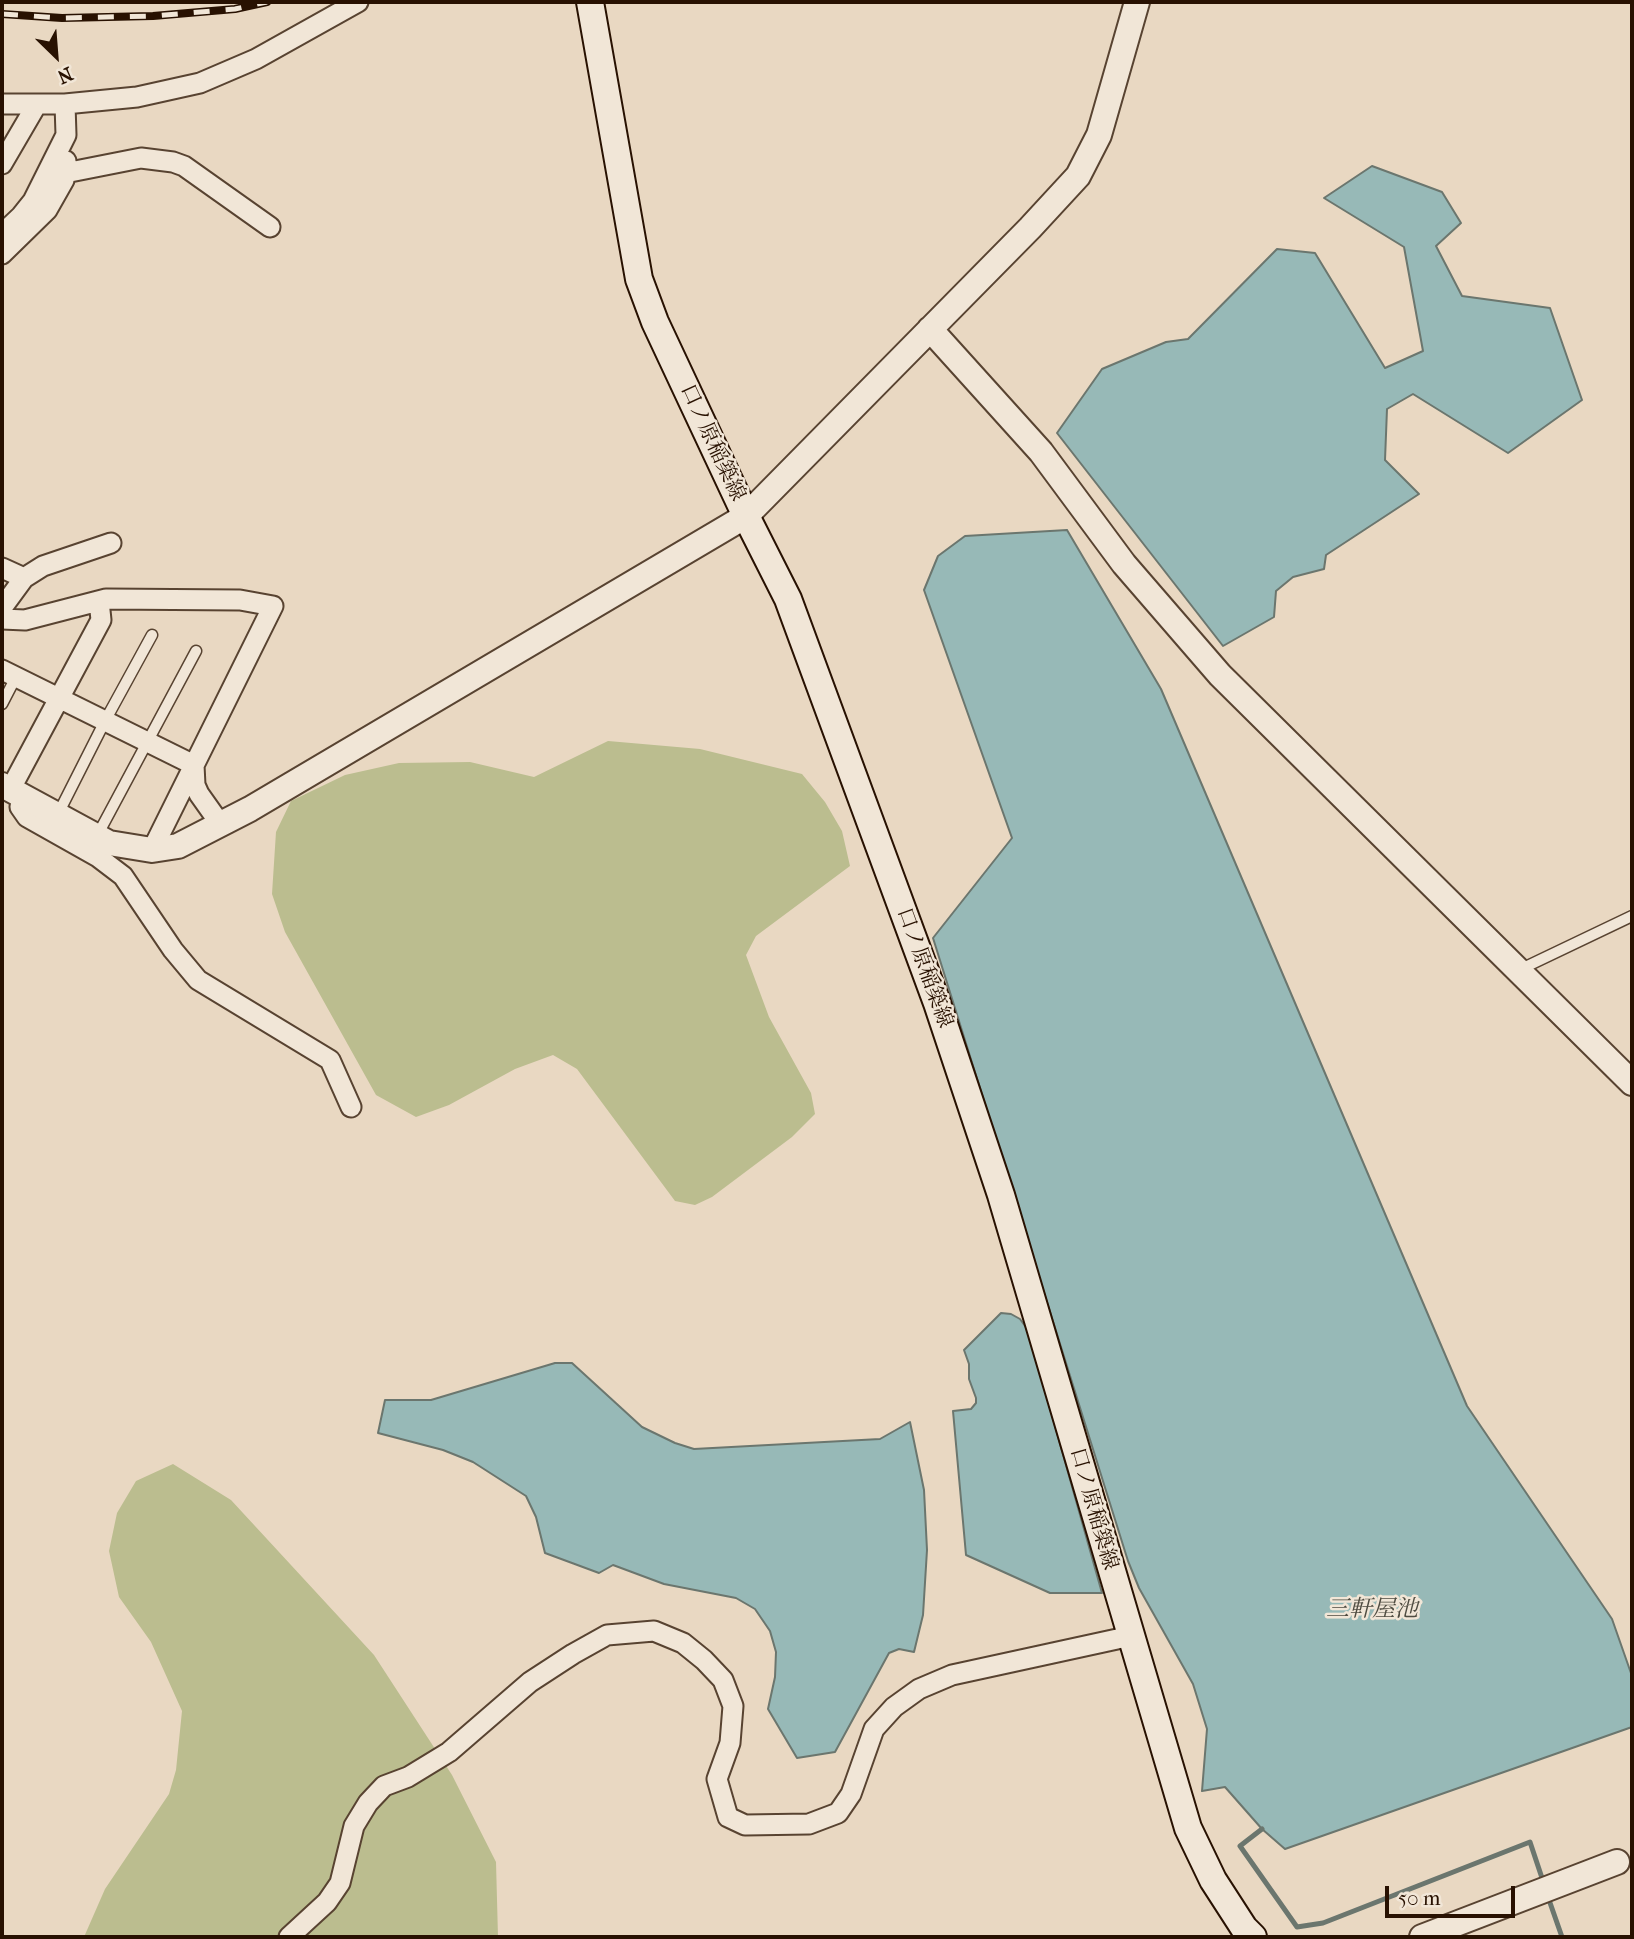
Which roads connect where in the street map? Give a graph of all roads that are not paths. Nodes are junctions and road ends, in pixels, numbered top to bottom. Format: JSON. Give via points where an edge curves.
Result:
{"nodes":[{"id":1,"x":358,"y":2,"type":"edge"},
{"id":2,"x":590,"y":2,"type":"edge"},
{"id":3,"x":1138,"y":2,"type":"edge"},
{"id":4,"x":2,"y":104,"type":"edge"},
{"id":5,"x":37,"y":104,"type":"junction"},
{"id":6,"x":65,"y":104,"type":"junction"},
{"id":7,"x":66,"y":135,"type":"junction"},
{"id":8,"x":2,"y":164,"type":"edge"},
{"id":9,"x":65,"y":173,"type":"junction"},
{"id":10,"x":270,"y":227,"type":"dead end"},
{"id":11,"x":2,"y":234,"type":"edge"},
{"id":12,"x":2,"y":254,"type":"edge"},
{"id":13,"x":930,"y":329,"type":"junction"},
{"id":14,"x":746,"y":516,"type":"junction"},
{"id":15,"x":111,"y":543,"type":"dead end"},
{"id":16,"x":2,"y":568,"type":"edge"},
{"id":17,"x":24,"y":579,"type":"junction"},
{"id":18,"x":99,"y":601,"type":"junction"},
{"id":19,"x":2,"y":608,"type":"edge"},
{"id":20,"x":2,"y":619,"type":"edge"},
{"id":21,"x":152,"y":635,"type":"dead end"},
{"id":22,"x":196,"y":651,"type":"dead end"},
{"id":23,"x":9,"y":674,"type":"edge"},
{"id":24,"x":59,"y":699,"type":"junction"},
{"id":25,"x":2,"y":704,"type":"edge"},
{"id":26,"x":104,"y":721,"type":"junction"},
{"id":27,"x":146,"y":742,"type":"junction"},
{"id":28,"x":194,"y":765,"type":"junction"},
{"id":29,"x":11,"y":790,"type":"edge"},
{"id":30,"x":58,"y":815,"type":"junction"},
{"id":31,"x":221,"y":825,"type":"junction"},
{"id":32,"x":97,"y":836,"type":"junction"},
{"id":33,"x":152,"y":850,"type":"junction"},
{"id":34,"x":1632,"y":916,"type":"edge"},
{"id":35,"x":1519,"y":970,"type":"junction"},
{"id":36,"x":1632,"y":1083,"type":"edge"},
{"id":37,"x":351,"y":1107,"type":"dead end"},
{"id":38,"x":1130,"y":1636,"type":"junction"},
{"id":39,"x":1617,"y":1862,"type":"dead end"},
{"id":40,"x":289,"y":1937,"type":"edge"},
{"id":41,"x":1253,"y":1937,"type":"edge"},
{"id":42,"x":1422,"y":1937,"type":"edge"}],
"edges":[{"from":1,"to":6,"type":"street","via":[[256,59],[200,83],[137,97]]},
{"from":2,"to":14,"type":"main road","name":"口ノ原稲築線","via":[[639,279]]},
{"from":3,"to":13,"type":"street","via":[[1099,135],[1078,176]]},
{"from":4,"to":5,"type":"street"},
{"from":5,"to":6,"type":"street"},
{"from":5,"to":8,"type":"street"},
{"from":6,"to":7,"type":"street"},
{"from":7,"to":9,"type":"street"},
{"from":7,"to":11,"type":"street","via":[[33,201]]},
{"from":9,"to":10,"type":"street","via":[[141,158],[173,162]]},
{"from":9,"to":12,"type":"street","via":[[47,210]]},
{"from":13,"to":14,"type":"street"},
{"from":13,"to":35,"type":"street","via":[[1041,452],[1124,564],[1220,675]]},
{"from":14,"to":31,"type":"street"},
{"from":14,"to":38,"type":"main road","name":"口ノ原稲築線","via":[[788,598],[937,1003],[1001,1195]]},
{"from":15,"to":17,"type":"street","via":[[43,566]]},
{"from":16,"to":17,"type":"street"},
{"from":17,"to":19,"type":"street"},
{"from":18,"to":20,"type":"street","via":[[25,620]]},
{"from":18,"to":24,"type":"street","via":[[101,620]]},
{"from":18,"to":28,"type":"street","via":[[240,600],[273,606]]},
{"from":21,"to":26,"type":"lane"},
{"from":22,"to":27,"type":"lane"},
{"from":23,"to":24,"type":"street"},
{"from":23,"to":25,"type":"lane"},
{"from":24,"to":26,"type":"street"},
{"from":24,"to":29,"type":"street"},
{"from":26,"to":27,"type":"street"},
{"from":26,"to":30,"type":"lane"},
{"from":27,"to":28,"type":"street"},
{"from":27,"to":32,"type":"lane"},
{"from":28,"to":31,"type":"street","via":[[199,794]]},
{"from":28,"to":33,"type":"street"},
{"from":29,"to":30,"type":"street"},
{"from":29,"to":37,"type":"street","via":[[27,817],[123,876],[198,980],[330,1059]]},
{"from":30,"to":32,"type":"street"},
{"from":31,"to":33,"type":"street","via":[[178,846]]},
{"from":32,"to":33,"type":"street","via":[[109,843]]},
{"from":34,"to":35,"type":"lane"},
{"from":35,"to":36,"type":"street"},
{"from":38,"to":40,"type":"street","via":[[952,1675],[919,1689],[874,1728],[851,1794],[838,1812],[809,1824],[745,1825],[728,1817],[717,1779],[730,1743],[733,1706],[723,1680],[682,1643],[654,1631],[607,1635],[530,1682],[449,1752],[384,1786],[354,1826],[340,1883],[327,1902]]},
{"from":38,"to":41,"type":"main road","name":"口ノ原稲築線","via":[[1188,1828],[1213,1880]]},
{"from":39,"to":42,"type":"street"}]}
